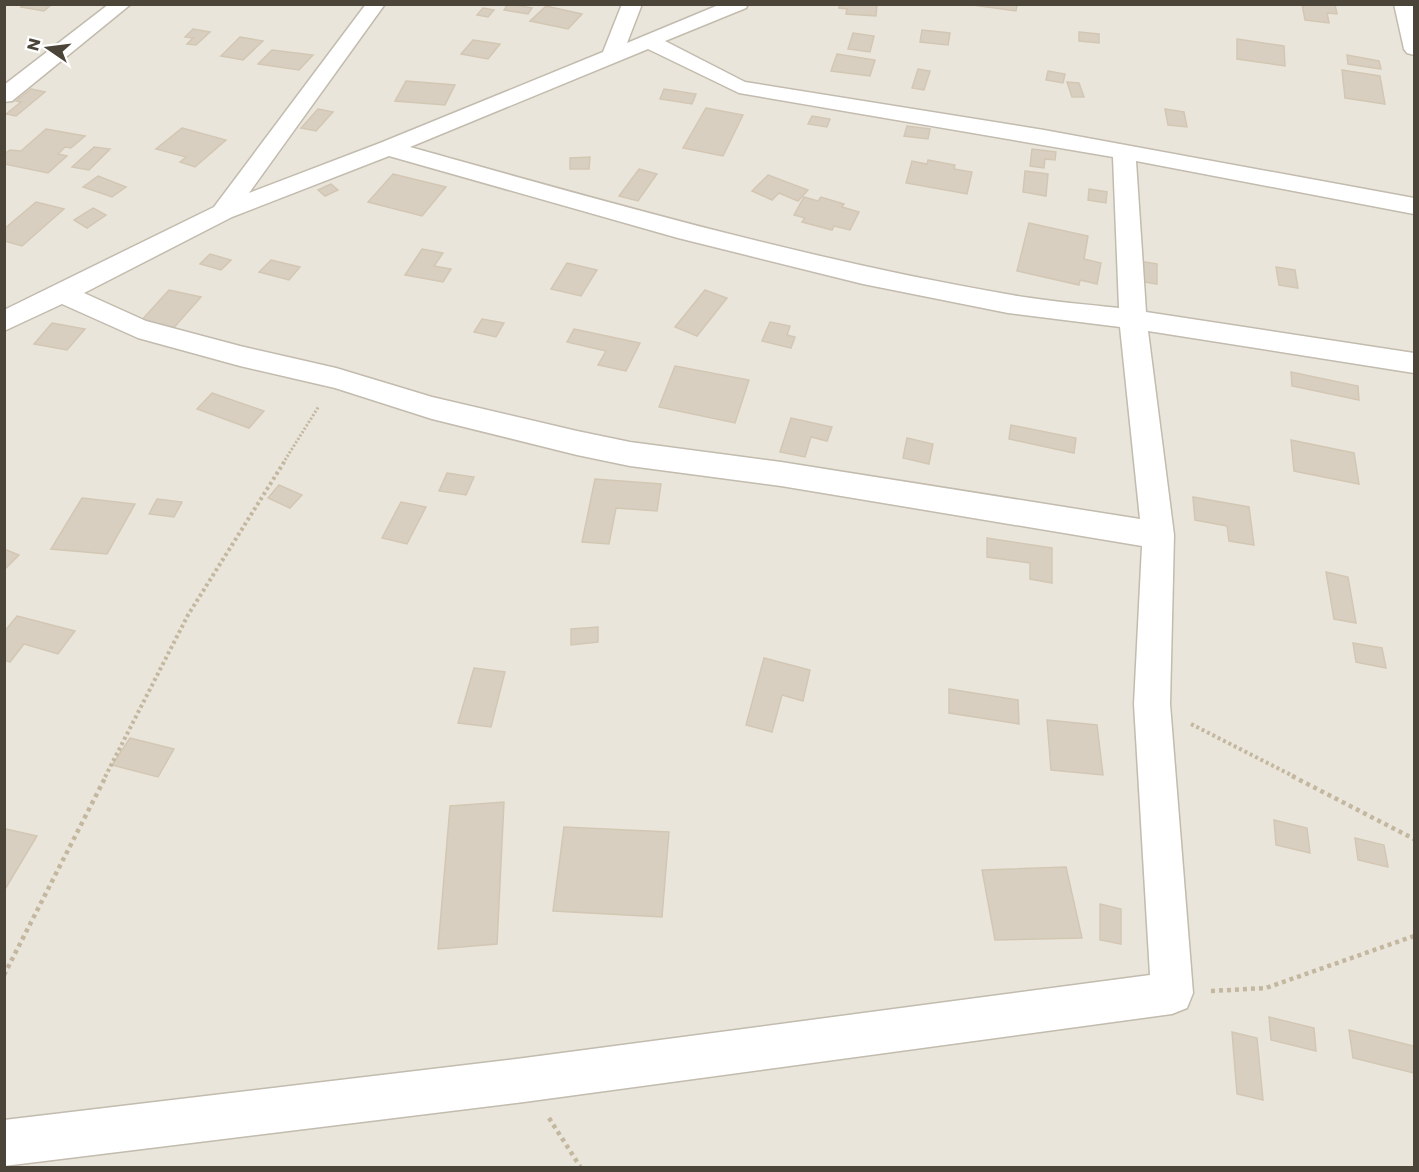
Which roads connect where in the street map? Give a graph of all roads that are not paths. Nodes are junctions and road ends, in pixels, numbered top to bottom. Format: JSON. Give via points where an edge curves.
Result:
{"nodes":[{"id":1,"x":122,"y":4,"type":"edge"},
{"id":2,"x":375,"y":4,"type":"edge"},
{"id":3,"x":632,"y":4,"type":"edge"},
{"id":4,"x":739,"y":4,"type":"edge"},
{"id":5,"x":1404,"y":4,"type":"edge"},
{"id":6,"x":651,"y":42,"type":"junction"},
{"id":7,"x":1414,"y":49,"type":"edge"},
{"id":8,"x":611,"y":58,"type":"junction"},
{"id":9,"x":4,"y":96,"type":"edge"},
{"id":10,"x":388,"y":148,"type":"junction"},
{"id":11,"x":1124,"y":152,"type":"junction"},
{"id":12,"x":1414,"y":206,"type":"edge"},
{"id":13,"x":223,"y":212,"type":"junction"},
{"id":14,"x":63,"y":294,"type":"junction"},
{"id":15,"x":1133,"y":319,"type":"junction"},
{"id":16,"x":4,"y":322,"type":"edge"},
{"id":17,"x":1414,"y":363,"type":"edge"},
{"id":18,"x":1158,"y":535,"type":"junction"},
{"id":19,"x":4,"y":1143,"type":"edge"}],
"edges":[{"from":1,"to":9,"type":"street"},
{"from":2,"to":13,"type":"street"},
{"from":3,"to":8,"type":"street"},
{"from":4,"to":6,"type":"street"},
{"from":5,"to":7,"type":"street"},
{"from":6,"to":8,"type":"street"},
{"from":6,"to":11,"type":"street","via":[[739,87]]},
{"from":8,"to":10,"type":"street"},
{"from":10,"to":13,"type":"street"},
{"from":10,"to":15,"type":"street","via":[[687,232],[863,275],[1008,304]]},
{"from":11,"to":12,"type":"street"},
{"from":11,"to":15,"type":"street"},
{"from":13,"to":14,"type":"street"},
{"from":14,"to":16,"type":"street"},
{"from":14,"to":18,"type":"street","via":[[138,328],[336,378],[524,432],[630,454],[781,474]]},
{"from":15,"to":17,"type":"street"},
{"from":15,"to":18,"type":"street"},
{"from":18,"to":19,"type":"street","via":[[1152,704],[1172,993],[524,1080]]}]}
